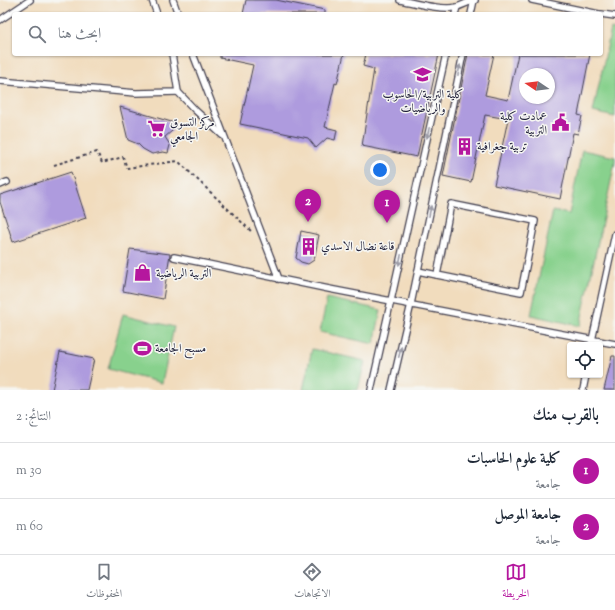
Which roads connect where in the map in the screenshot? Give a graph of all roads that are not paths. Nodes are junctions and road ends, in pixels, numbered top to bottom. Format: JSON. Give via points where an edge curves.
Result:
{"nodes":[{"id":1,"x":30,"y":0,"type":"edge"},
{"id":2,"x":152,"y":0,"type":"edge"},
{"id":3,"x":173,"y":0,"type":"edge"},
{"id":4,"x":400,"y":0,"type":"edge"},
{"id":5,"x":475,"y":0,"type":"edge"},
{"id":6,"x":532,"y":0,"type":"edge"},
{"id":7,"x":457,"y":7,"type":"junction"},
{"id":8,"x":156,"y":12,"type":"edge"},
{"id":9,"x":177,"y":12,"type":"edge"},
{"id":10,"x":456,"y":12,"type":"edge"},
{"id":11,"x":472,"y":12,"type":"edge"},
{"id":12,"x":590,"y":12,"type":"edge"},
{"id":13,"x":603,"y":14,"type":"edge"},
{"id":14,"x":615,"y":16,"type":"edge"},
{"id":15,"x":0,"y":20,"type":"edge"},
{"id":16,"x":172,"y":56,"type":"edge"},
{"id":17,"x":194,"y":56,"type":"edge"},
{"id":18,"x":446,"y":56,"type":"edge"},
{"id":19,"x":463,"y":56,"type":"edge"},
{"id":20,"x":0,"y":82,"type":"edge"},
{"id":21,"x":178,"y":92,"type":"junction"},
{"id":22,"x":224,"y":136,"type":"junction"},
{"id":23,"x":7,"y":182,"type":"dead end"},
{"id":24,"x":0,"y":185,"type":"edge"},
{"id":25,"x":615,"y":234,"type":"edge"},
{"id":26,"x":174,"y":257,"type":"dead end"},
{"id":27,"x":418,"y":271,"type":"junction"},
{"id":28,"x":437,"y":275,"type":"junction"},
{"id":29,"x":279,"y":279,"type":"junction"},
{"id":30,"x":391,"y":300,"type":"junction"},
{"id":31,"x":411,"y":304,"type":"junction"},
{"id":32,"x":592,"y":342,"type":"edge"},
{"id":33,"x":603,"y":343,"type":"edge"},
{"id":34,"x":615,"y":344,"type":"edge"},
{"id":35,"x":585,"y":378,"type":"edge"},
{"id":36,"x":371,"y":390,"type":"edge"},
{"id":37,"x":391,"y":390,"type":"edge"},
{"id":38,"x":583,"y":390,"type":"edge"}],
"edges":[{"from":1,"to":15,"type":"lane"},
{"from":2,"to":8,"type":"lane"},
{"from":3,"to":9,"type":"lane"},
{"from":4,"to":7,"type":"lane","via":[[426,6]]},
{"from":5,"to":7,"type":"lane"},
{"from":5,"to":11,"type":"lane"},
{"from":6,"to":12,"type":"lane"},
{"from":7,"to":10,"type":"lane"},
{"from":13,"to":14,"type":"lane"},
{"from":16,"to":21,"type":"lane"},
{"from":17,"to":22,"type":"lane"},
{"from":18,"to":30,"type":"lane","one_way":true},
{"from":27,"to":19,"type":"lane","one_way":true},
{"from":20,"to":21,"type":"lane","via":[[136,93]]},
{"from":21,"to":22,"type":"lane"},
{"from":22,"to":29,"type":"lane"},
{"from":23,"to":24,"type":"lane"},
{"from":25,"to":32,"type":"lane"},
{"from":26,"to":29,"type":"lane"},
{"from":27,"to":28,"type":"lane"},
{"from":27,"to":31,"type":"lane"},
{"from":28,"to":28,"type":"lane","via":[[521,292],[535,220],[451,204]]},
{"from":29,"to":30,"type":"lane"},
{"from":30,"to":31,"type":"lane"},
{"from":30,"to":36,"type":"lane"},
{"from":31,"to":32,"type":"lane"},
{"from":37,"to":31,"type":"lane","one_way":true},
{"from":33,"to":34,"type":"lane"},
{"from":35,"to":38,"type":"lane"}]}
